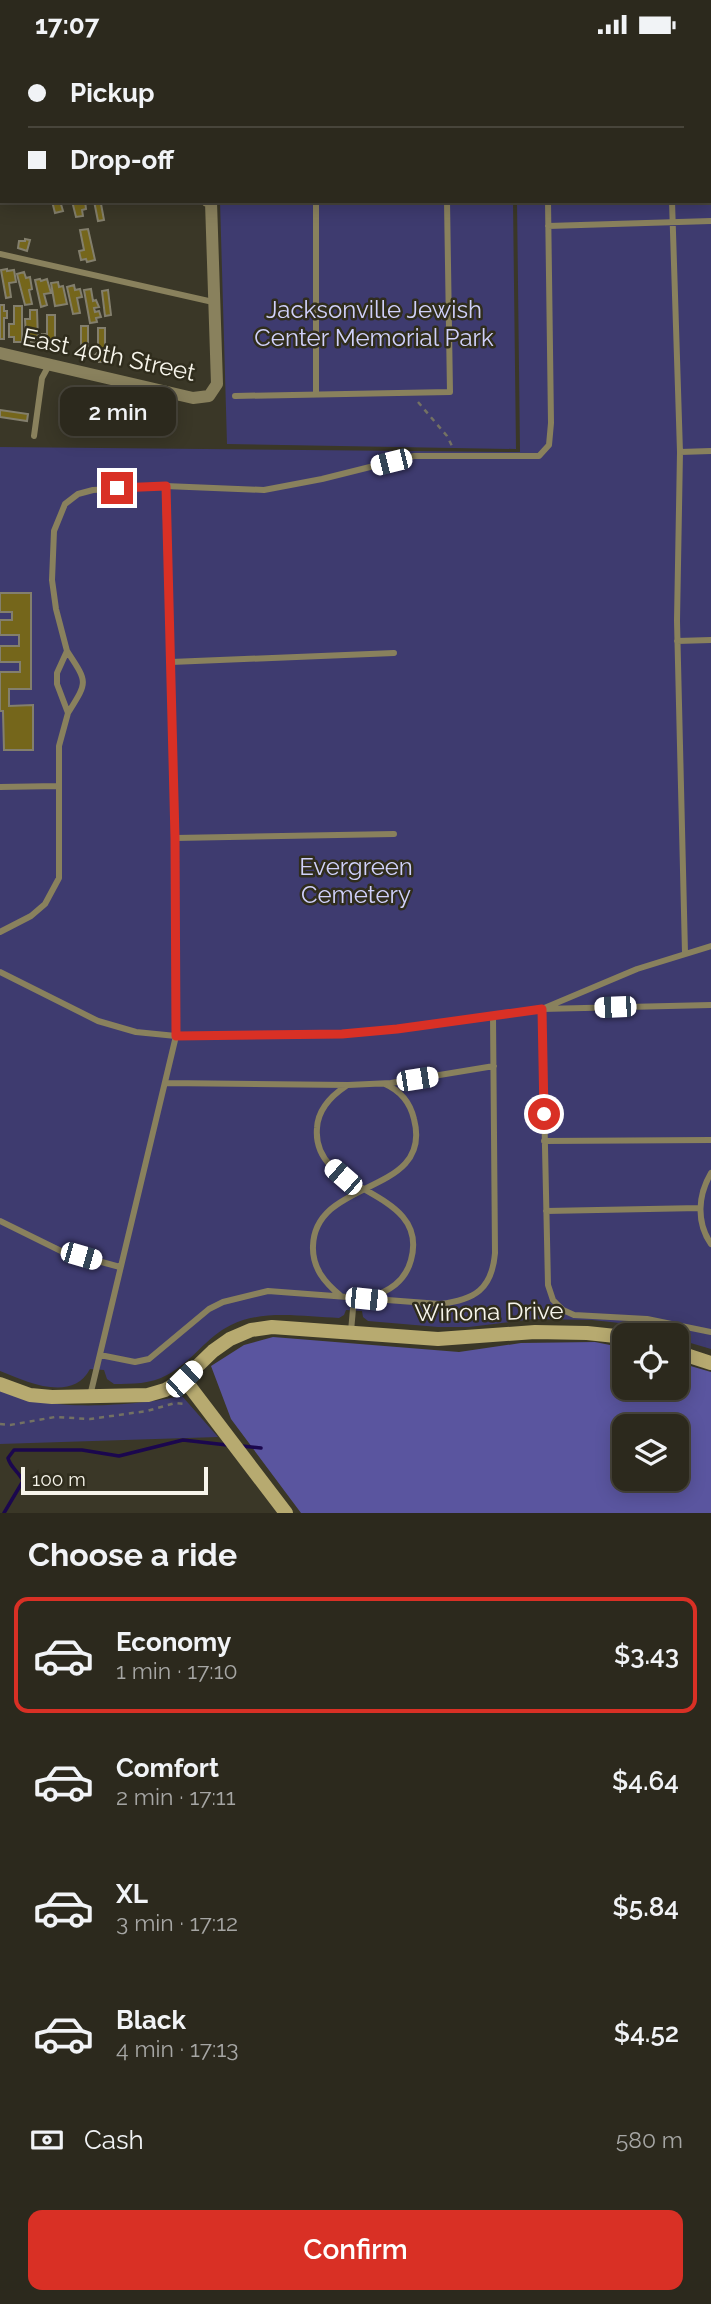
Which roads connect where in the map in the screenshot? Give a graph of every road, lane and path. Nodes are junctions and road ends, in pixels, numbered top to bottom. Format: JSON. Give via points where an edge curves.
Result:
{"nodes":[{"id":1,"x":209,"y":203,"type":"edge"},
{"id":2,"x":317,"y":203,"type":"edge"},
{"id":3,"x":447,"y":203,"type":"edge"},
{"id":4,"x":548,"y":203,"type":"edge"},
{"id":5,"x":672,"y":203,"type":"edge"},
{"id":6,"x":673,"y":221,"type":"junction"},
{"id":7,"x":711,"y":221,"type":"edge"},
{"id":8,"x":548,"y":226,"type":"junction"},
{"id":9,"x":0,"y":254,"type":"edge"},
{"id":10,"x":214,"y":302,"type":"junction"},
{"id":11,"x":0,"y":353,"type":"edge"},
{"id":12,"x":49,"y":365,"type":"junction"},
{"id":13,"x":409,"y":392,"type":"junction"},
{"id":14,"x":316,"y":394,"type":"junction"},
{"id":15,"x":236,"y":395,"type":"dead end"},
{"id":16,"x":34,"y":436,"type":"dead end"},
{"id":17,"x":711,"y":451,"type":"edge"},
{"id":18,"x":680,"y":452,"type":"junction"},
{"id":19,"x":456,"y":456,"type":"junction"},
{"id":20,"x":166,"y":486,"type":"junction"},
{"id":21,"x":711,"y":640,"type":"edge"},
{"id":22,"x":677,"y":641,"type":"junction"},
{"id":23,"x":67,"y":651,"type":"junction"},
{"id":24,"x":394,"y":653,"type":"dead end"},
{"id":25,"x":171,"y":662,"type":"junction"},
{"id":26,"x":68,"y":713,"type":"junction"},
{"id":27,"x":58,"y":786,"type":"junction"},
{"id":28,"x":0,"y":787,"type":"edge"},
{"id":29,"x":394,"y":834,"type":"dead end"},
{"id":30,"x":175,"y":838,"type":"junction"},
{"id":31,"x":0,"y":932,"type":"edge"},
{"id":32,"x":711,"y":946,"type":"edge"},
{"id":33,"x":685,"y":953,"type":"junction"},
{"id":34,"x":0,"y":972,"type":"edge"},
{"id":35,"x":711,"y":1005,"type":"edge"},
{"id":36,"x":542,"y":1009,"type":"junction"},
{"id":37,"x":493,"y":1016,"type":"junction"},
{"id":38,"x":176,"y":1036,"type":"junction"},
{"id":39,"x":494,"y":1066,"type":"junction"},
{"id":40,"x":165,"y":1083,"type":"junction"},
{"id":41,"x":384,"y":1083,"type":"junction"},
{"id":42,"x":348,"y":1085,"type":"junction"},
{"id":43,"x":711,"y":1140,"type":"edge"},
{"id":44,"x":544,"y":1141,"type":"junction"},
{"id":45,"x":711,"y":1173,"type":"edge"},
{"id":46,"x":364,"y":1189,"type":"junction"},
{"id":47,"x":700,"y":1208,"type":"junction"},
{"id":48,"x":546,"y":1211,"type":"junction"},
{"id":49,"x":0,"y":1221,"type":"edge"},
{"id":50,"x":711,"y":1244,"type":"edge"},
{"id":51,"x":120,"y":1267,"type":"junction"},
{"id":52,"x":343,"y":1297,"type":"junction"},
{"id":53,"x":354,"y":1298,"type":"junction"},
{"id":54,"x":366,"y":1299,"type":"junction"},
{"id":55,"x":351,"y":1332,"type":"junction"},
{"id":56,"x":711,"y":1332,"type":"edge"},
{"id":57,"x":612,"y":1336,"type":"edge"},
{"id":58,"x":100,"y":1355,"type":"junction"},
{"id":59,"x":689,"y":1356,"type":"edge"},
{"id":60,"x":711,"y":1363,"type":"edge"},
{"id":61,"x":184,"y":1379,"type":"junction"},
{"id":62,"x":0,"y":1384,"type":"edge"},
{"id":63,"x":90,"y":1397,"type":"junction"},
{"id":64,"x":192,"y":1409,"type":"dead end"},
{"id":65,"x":0,"y":1424,"type":"edge"},
{"id":66,"x":286,"y":1513,"type":"edge"}],
"edges":[{"from":1,"to":10,"type":"street"},
{"from":2,"to":14,"type":"lane"},
{"from":3,"to":13,"type":"lane","via":[[450,392]]},
{"from":4,"to":8,"type":"lane"},
{"from":5,"to":6,"type":"lane"},
{"from":6,"to":7,"type":"lane"},
{"from":6,"to":8,"type":"lane"},
{"from":6,"to":18,"type":"lane"},
{"from":8,"to":19,"type":"lane","via":[[550,445],[539,456]]},
{"from":9,"to":10,"type":"lane"},
{"from":10,"to":12,"type":"street","name":"East 40th Street","via":[[216,384],[209,396],[193,398]]},
{"from":11,"to":12,"type":"street","name":"East 40th Street"},
{"from":12,"to":16,"type":"lane","via":[[42,378]]},
{"from":13,"to":14,"type":"lane"},
{"from":13,"to":19,"type":"path","via":[[447,436]]},
{"from":14,"to":15,"type":"lane"},
{"from":17,"to":18,"type":"lane"},
{"from":18,"to":22,"type":"lane"},
{"from":19,"to":20,"type":"lane","via":[[414,456],[264,490]]},
{"from":20,"to":23,"type":"lane","via":[[93,489],[65,504],[54,531],[52,580]]},
{"from":20,"to":25,"type":"lane"},
{"from":21,"to":22,"type":"lane"},
{"from":22,"to":33,"type":"lane"},
{"from":23,"to":26,"type":"lane","via":[[57,684]]},
{"from":23,"to":26,"type":"lane","via":[[84,677],[83,689]]},
{"from":24,"to":25,"type":"lane"},
{"from":25,"to":30,"type":"lane"},
{"from":26,"to":27,"type":"lane","via":[[59,746]]},
{"from":27,"to":28,"type":"lane"},
{"from":27,"to":31,"type":"lane","via":[[60,878],[45,904]]},
{"from":29,"to":30,"type":"lane"},
{"from":30,"to":38,"type":"lane"},
{"from":32,"to":33,"type":"lane"},
{"from":33,"to":36,"type":"lane"},
{"from":34,"to":38,"type":"lane","via":[[98,1021],[136,1032]]},
{"from":35,"to":36,"type":"lane"},
{"from":36,"to":37,"type":"lane"},
{"from":36,"to":44,"type":"lane"},
{"from":37,"to":38,"type":"lane","via":[[342,1034]]},
{"from":37,"to":39,"type":"lane"},
{"from":38,"to":40,"type":"lane"},
{"from":39,"to":41,"type":"lane"},
{"from":39,"to":54,"type":"lane","via":[[495,1253],[489,1281],[461,1302]]},
{"from":40,"to":42,"type":"lane"},
{"from":40,"to":51,"type":"lane"},
{"from":41,"to":42,"type":"lane"},
{"from":41,"to":46,"type":"lane","via":[[399,1091],[412,1110],[414,1149],[400,1170]]},
{"from":42,"to":46,"type":"lane","via":[[322,1110],[317,1139],[319,1151],[332,1167]]},
{"from":43,"to":44,"type":"lane"},
{"from":44,"to":48,"type":"lane"},
{"from":45,"to":47,"type":"lane"},
{"from":46,"to":52,"type":"lane","via":[[332,1205],[313,1237],[321,1275]]},
{"from":46,"to":54,"type":"lane","via":[[401,1214],[413,1244],[401,1281]]},
{"from":47,"to":48,"type":"lane"},
{"from":47,"to":50,"type":"lane"},
{"from":48,"to":56,"type":"lane","via":[[548,1285],[563,1310]]},
{"from":49,"to":51,"type":"lane","via":[[61,1251]]},
{"from":51,"to":58,"type":"lane"},
{"from":52,"to":53,"type":"lane"},
{"from":52,"to":58,"type":"lane","via":[[268,1290],[209,1309],[149,1359],[135,1362]]},
{"from":53,"to":54,"type":"lane"},
{"from":53,"to":55,"type":"lane"},
{"from":55,"to":57,"type":"street","name":"Winona Drive","via":[[438,1339],[535,1332]]},
{"from":55,"to":61,"type":"street","name":"Winona Drive","via":[[251,1330],[230,1339]]},
{"from":58,"to":63,"type":"lane"},
{"from":59,"to":60,"type":"street"},
{"from":61,"to":63,"type":"street","name":"Winona Drive","via":[[148,1395]]},
{"from":61,"to":66,"type":"street"},
{"from":62,"to":63,"type":"street","name":"Winona Drive","via":[[30,1395]]},
{"from":64,"to":65,"type":"path","via":[[181,1403],[90,1419],[55,1417]]}]}
